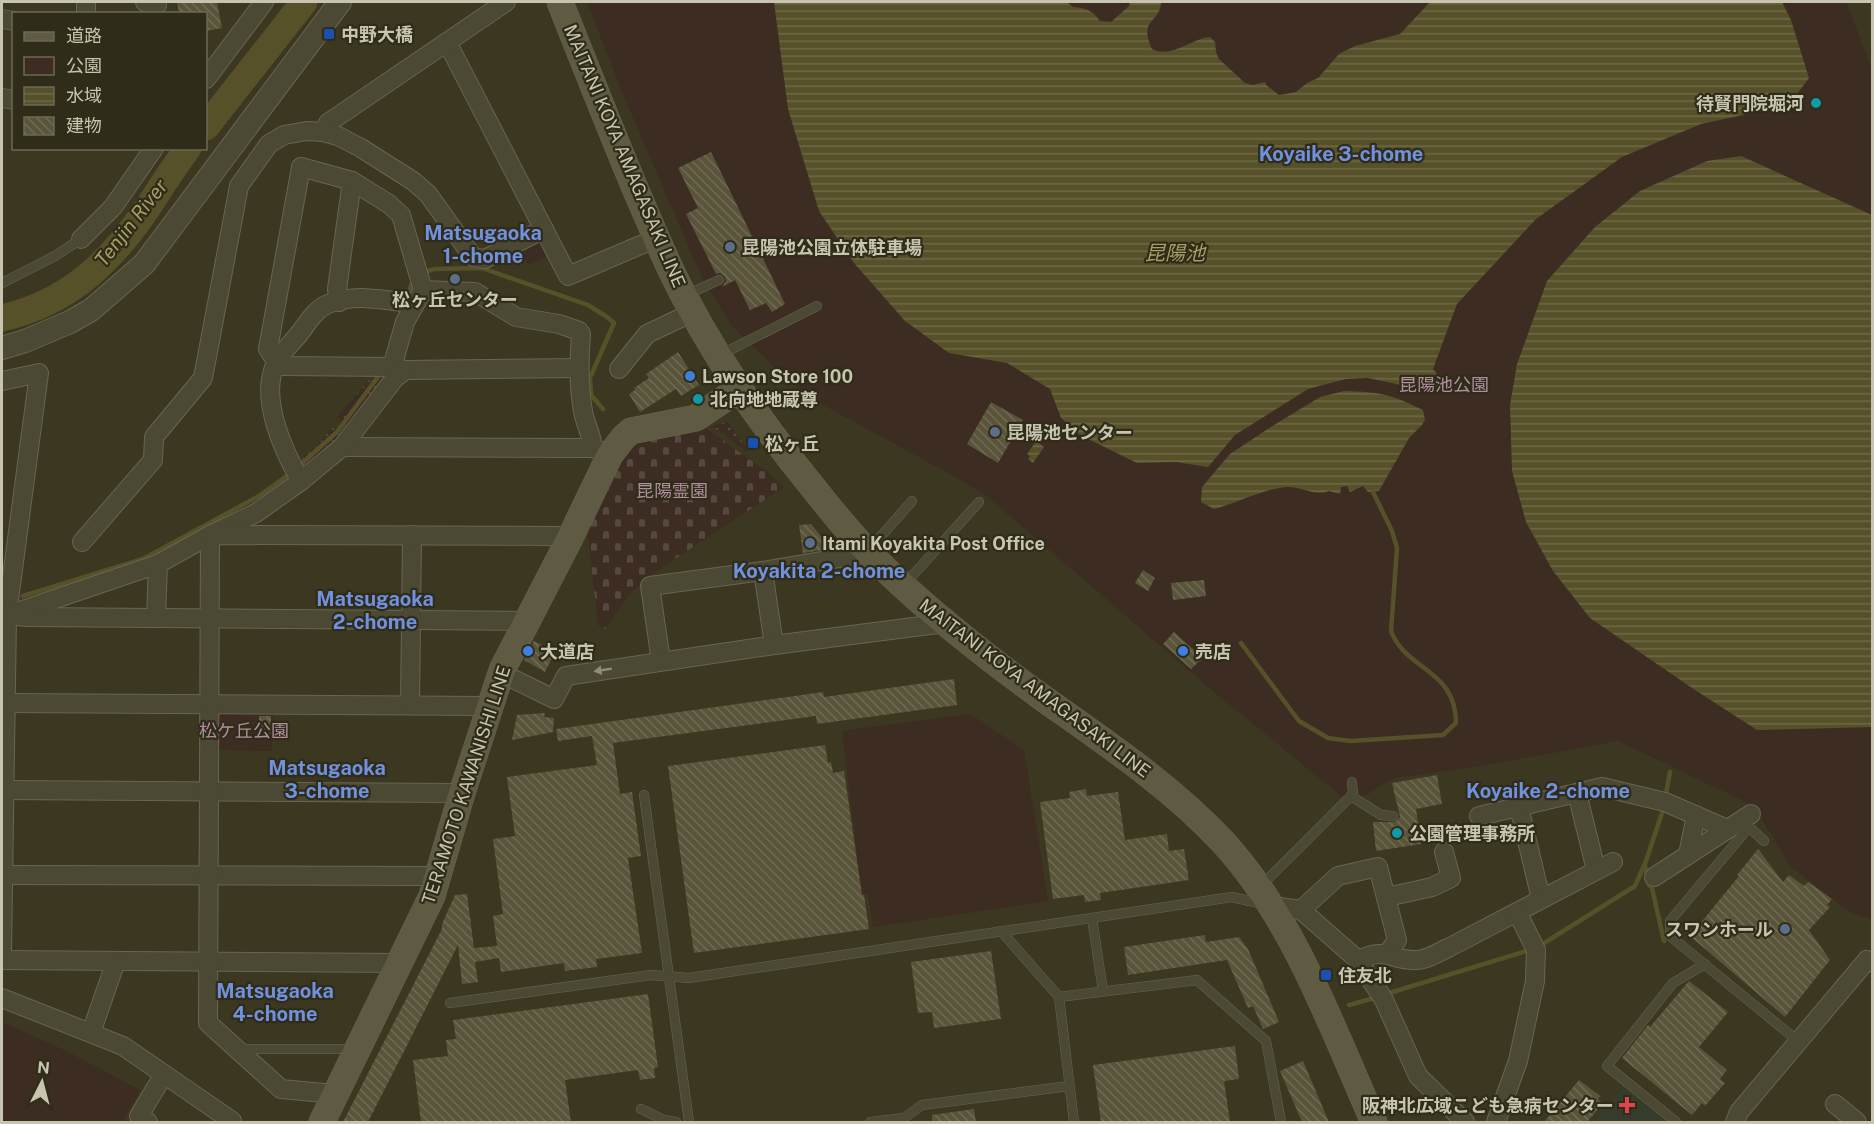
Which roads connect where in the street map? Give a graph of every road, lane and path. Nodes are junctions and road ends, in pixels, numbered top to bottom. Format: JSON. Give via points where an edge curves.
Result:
{"nodes":[{"id":1,"x":264,"y":2,"type":"edge"},
{"id":2,"x":340,"y":2,"type":"edge"},
{"id":3,"x":506,"y":2,"type":"edge"},
{"id":4,"x":560,"y":2,"type":"edge"},
{"id":5,"x":447,"y":42,"type":"junction"},
{"id":6,"x":207,"y":78,"type":"edge"},
{"id":7,"x":323,"y":132,"type":"junction"},
{"id":8,"x":153,"y":150,"type":"edge"},
{"id":9,"x":352,"y":181,"type":"junction"},
{"id":10,"x":544,"y":229,"type":"junction"},
{"id":11,"x":81,"y":238,"type":"joint"},
{"id":12,"x":657,"y":238,"type":"junction"},
{"id":13,"x":719,"y":280,"type":"dead end"},
{"id":14,"x":2,"y":283,"type":"edge"},
{"id":15,"x":419,"y":297,"type":"junction"},
{"id":16,"x":339,"y":302,"type":"junction"},
{"id":17,"x":688,"y":304,"type":"junction"},
{"id":18,"x":817,"y":306,"type":"dead end"},
{"id":19,"x":2,"y":348,"type":"edge"},
{"id":20,"x":718,"y":356,"type":"junction"},
{"id":21,"x":276,"y":362,"type":"junction"},
{"id":22,"x":579,"y":368,"type":"junction"},
{"id":23,"x":399,"y":369,"type":"junction"},
{"id":24,"x":619,"y":369,"type":"dead end"},
{"id":25,"x":2,"y":381,"type":"edge"},
{"id":26,"x":739,"y":389,"type":"junction"},
{"id":27,"x":342,"y":447,"type":"junction"},
{"id":28,"x":602,"y":452,"type":"junction"},
{"id":29,"x":301,"y":481,"type":"junction"},
{"id":30,"x":912,"y":501,"type":"dead end"},
{"id":31,"x":979,"y":502,"type":"dead end"},
{"id":32,"x":85,"y":533,"type":"dead end"},
{"id":33,"x":210,"y":535,"type":"junction"},
{"id":34,"x":412,"y":535,"type":"junction"},
{"id":35,"x":571,"y":536,"type":"junction"},
{"id":36,"x":868,"y":552,"type":"junction"},
{"id":37,"x":158,"y":564,"type":"junction"},
{"id":38,"x":763,"y":571,"type":"junction"},
{"id":39,"x":903,"y":586,"type":"junction"},
{"id":40,"x":6,"y":615,"type":"junction"},
{"id":41,"x":156,"y":618,"type":"junction"},
{"id":42,"x":209,"y":618,"type":"junction"},
{"id":43,"x":411,"y":620,"type":"junction"},
{"id":44,"x":526,"y":621,"type":"junction"},
{"id":45,"x":945,"y":623,"type":"junction"},
{"id":46,"x":774,"y":645,"type":"junction"},
{"id":47,"x":661,"y":661,"type":"junction"},
{"id":48,"x":501,"y":673,"type":"junction"},
{"id":49,"x":5,"y":703,"type":"junction"},
{"id":50,"x":209,"y":704,"type":"junction"},
{"id":51,"x":410,"y":705,"type":"junction"},
{"id":52,"x":489,"y":706,"type":"junction"},
{"id":53,"x":1352,"y":782,"type":"dead end"},
{"id":54,"x":4,"y":790,"type":"junction"},
{"id":55,"x":208,"y":790,"type":"junction"},
{"id":56,"x":462,"y":793,"type":"junction"},
{"id":57,"x":1577,"y":793,"type":"junction"},
{"id":58,"x":644,"y":795,"type":"dead end"},
{"id":59,"x":1351,"y":795,"type":"junction"},
{"id":60,"x":1519,"y":807,"type":"junction"},
{"id":61,"x":1751,"y":814,"type":"dead end"},
{"id":62,"x":1696,"y":815,"type":"junction"},
{"id":63,"x":1392,"y":816,"type":"dead end"},
{"id":64,"x":1479,"y":816,"type":"dead end"},
{"id":65,"x":1727,"y":829,"type":"junction"},
{"id":66,"x":1764,"y":841,"type":"dead end"},
{"id":67,"x":1444,"y":852,"type":"dead end"},
{"id":68,"x":1688,"y":855,"type":"junction"},
{"id":69,"x":3,"y":875,"type":"junction"},
{"id":70,"x":439,"y":876,"type":"junction"},
{"id":71,"x":207,"y":877,"type":"junction"},
{"id":72,"x":1654,"y":877,"type":"dead end"},
{"id":73,"x":1265,"y":897,"type":"junction"},
{"id":74,"x":1387,"y":897,"type":"junction"},
{"id":75,"x":1541,"y":899,"type":"junction"},
{"id":76,"x":1301,"y":910,"type":"junction"},
{"id":77,"x":1517,"y":912,"type":"junction"},
{"id":78,"x":1092,"y":918,"type":"junction"},
{"id":79,"x":1001,"y":931,"type":"junction"},
{"id":80,"x":2,"y":952,"type":"edge"},
{"id":81,"x":1387,"y":954,"type":"junction"},
{"id":82,"x":2,"y":960,"type":"edge"},
{"id":83,"x":1358,"y":960,"type":"junction"},
{"id":84,"x":116,"y":962,"type":"junction"},
{"id":85,"x":208,"y":962,"type":"junction"},
{"id":86,"x":1872,"y":962,"type":"edge"},
{"id":87,"x":400,"y":963,"type":"junction"},
{"id":88,"x":1705,"y":964,"type":"junction"},
{"id":89,"x":669,"y":977,"type":"junction"},
{"id":90,"x":1103,"y":991,"type":"junction"},
{"id":91,"x":1059,"y":997,"type":"junction"},
{"id":92,"x":2,"y":998,"type":"edge"},
{"id":93,"x":450,"y":1004,"type":"dead end"},
{"id":94,"x":91,"y":1032,"type":"junction"},
{"id":95,"x":1798,"y":1041,"type":"junction"},
{"id":96,"x":237,"y":1048,"type":"junction"},
{"id":97,"x":357,"y":1049,"type":"junction"},
{"id":98,"x":164,"y":1074,"type":"junction"},
{"id":99,"x":1069,"y":1086,"type":"junction"},
{"id":100,"x":335,"y":1094,"type":"junction"},
{"id":101,"x":1835,"y":1104,"type":"dead end"},
{"id":102,"x":641,"y":1109,"type":"dead end"},
{"id":103,"x":148,"y":1122,"type":"edge"},
{"id":104,"x":231,"y":1122,"type":"edge"},
{"id":105,"x":322,"y":1122,"type":"edge"},
{"id":106,"x":676,"y":1122,"type":"edge"},
{"id":107,"x":689,"y":1122,"type":"edge"},
{"id":108,"x":870,"y":1122,"type":"edge"},
{"id":109,"x":1074,"y":1122,"type":"edge"},
{"id":110,"x":1281,"y":1122,"type":"edge"},
{"id":111,"x":1374,"y":1122,"type":"edge"},
{"id":112,"x":1465,"y":1122,"type":"edge"},
{"id":113,"x":1496,"y":1122,"type":"edge"},
{"id":114,"x":1676,"y":1122,"type":"edge"},
{"id":115,"x":1735,"y":1122,"type":"edge"},
{"id":116,"x":1857,"y":1122,"type":"edge"}],
"edges":[{"from":1,"to":6,"type":"street"},
{"from":2,"to":19,"type":"street","via":[[144,264],[91,310]]},
{"from":3,"to":5,"type":"street"},
{"from":4,"to":12,"type":"main road","name":"MAITANI KOYA AMAGASAKI LINE"},
{"from":5,"to":7,"type":"street","via":[[328,123]]},
{"from":5,"to":10,"type":"street"},
{"from":7,"to":10,"type":"street","via":[[361,148],[413,181],[428,194],[472,257],[484,259]]},
{"from":7,"to":32,"type":"street","via":[[284,135],[269,144],[239,186],[203,378],[169,408],[154,436],[153,460],[138,468]]},
{"from":8,"to":11,"type":"street","via":[[113,207]]},
{"from":9,"to":15,"type":"street","via":[[401,214]]},
{"from":9,"to":16,"type":"street","via":[[337,289]]},
{"from":9,"to":21,"type":"street","via":[[301,167],[268,349]]},
{"from":10,"to":12,"type":"street","via":[[568,276]]},
{"from":11,"to":14,"type":"lane"},
{"from":12,"to":17,"type":"main road","name":"MAITANI KOYA AMAGASAKI LINE"},
{"from":13,"to":17,"type":"lane"},
{"from":15,"to":16,"type":"street"},
{"from":15,"to":22,"type":"street","via":[[475,292],[516,317],[579,331]]},
{"from":15,"to":23,"type":"street","via":[[405,322]]},
{"from":16,"to":21,"type":"street","via":[[318,311]]},
{"from":17,"to":20,"type":"main road","name":"MAITANI KOYA AMAGASAKI LINE"},
{"from":17,"to":24,"type":"street","via":[[633,341]]},
{"from":18,"to":20,"type":"lane"},
{"from":20,"to":26,"type":"main road","name":"MAITANI KOYA AMAGASAKI LINE"},
{"from":21,"to":23,"type":"street","via":[[283,366]]},
{"from":21,"to":29,"type":"street","via":[[271,396],[276,428]]},
{"from":22,"to":23,"type":"street"},
{"from":22,"to":28,"type":"street","via":[[583,415]]},
{"from":23,"to":27,"type":"street"},
{"from":25,"to":40,"type":"street","via":[[39,373]]},
{"from":26,"to":28,"type":"main road","name":"TERAMOTO KAWANISHI LINE","via":[[696,418],[631,431]]},
{"from":26,"to":36,"type":"main road","name":"MAITANI KOYA AMAGASAKI LINE","via":[[798,469]]},
{"from":27,"to":28,"type":"street"},
{"from":27,"to":29,"type":"street"},
{"from":28,"to":35,"type":"main road","name":"TERAMOTO KAWANISHI LINE"},
{"from":29,"to":33,"type":"street","via":[[256,513]]},
{"from":30,"to":36,"type":"lane"},
{"from":31,"to":39,"type":"lane"},
{"from":33,"to":34,"type":"street"},
{"from":33,"to":37,"type":"street"},
{"from":33,"to":42,"type":"street"},
{"from":34,"to":35,"type":"street"},
{"from":34,"to":43,"type":"street"},
{"from":35,"to":44,"type":"main road","name":"TERAMOTO KAWANISHI LINE"},
{"from":36,"to":38,"type":"street"},
{"from":36,"to":39,"type":"main road","name":"MAITANI KOYA AMAGASAKI LINE"},
{"from":37,"to":40,"type":"street"},
{"from":37,"to":41,"type":"street"},
{"from":38,"to":46,"type":"street"},
{"from":38,"to":47,"type":"street","via":[[650,586]]},
{"from":39,"to":45,"type":"main road","name":"MAITANI KOYA AMAGASAKI LINE"},
{"from":40,"to":41,"type":"street"},
{"from":40,"to":49,"type":"street"},
{"from":41,"to":42,"type":"street"},
{"from":42,"to":43,"type":"street"},
{"from":42,"to":50,"type":"street"},
{"from":43,"to":44,"type":"street"},
{"from":43,"to":51,"type":"street"},
{"from":44,"to":48,"type":"main road","name":"TERAMOTO KAWANISHI LINE"},
{"from":45,"to":46,"type":"street"},
{"from":45,"to":73,"type":"main road","name":"MAITANI KOYA AMAGASAKI LINE","via":[[1175,796],[1225,845]]},
{"from":46,"to":47,"type":"street"},
{"from":47,"to":48,"type":"street","one_way":true,"via":[[566,676],[555,700]]},
{"from":48,"to":52,"type":"main road","name":"TERAMOTO KAWANISHI LINE"},
{"from":49,"to":50,"type":"street"},
{"from":49,"to":54,"type":"street"},
{"from":50,"to":51,"type":"street"},
{"from":50,"to":55,"type":"street"},
{"from":51,"to":52,"type":"street"},
{"from":52,"to":56,"type":"main road","name":"TERAMOTO KAWANISHI LINE"},
{"from":53,"to":59,"type":"lane"},
{"from":54,"to":55,"type":"street"},
{"from":54,"to":69,"type":"street"},
{"from":55,"to":56,"type":"street"},
{"from":55,"to":71,"type":"street"},
{"from":56,"to":70,"type":"main road","name":"TERAMOTO KAWANISHI LINE"},
{"from":57,"to":60,"type":"street"},
{"from":57,"to":62,"type":"street","via":[[1602,787],[1665,802]]},
{"from":57,"to":75,"type":"street","via":[[1605,866]]},
{"from":58,"to":89,"type":"lane"},
{"from":59,"to":63,"type":"lane","via":[[1381,815]]},
{"from":59,"to":73,"type":"lane"},
{"from":60,"to":64,"type":"street"},
{"from":60,"to":75,"type":"street"},
{"from":61,"to":65,"type":"street"},
{"from":62,"to":65,"type":"street"},
{"from":62,"to":68,"type":"street"},
{"from":65,"to":68,"type":"street"},
{"from":66,"to":88,"type":"lane","via":[[1749,827],[1670,921],[1670,936]]},
{"from":67,"to":74,"type":"street","via":[[1456,876],[1432,887]]},
{"from":68,"to":72,"type":"street"},
{"from":69,"to":71,"type":"street"},
{"from":69,"to":80,"type":"street"},
{"from":70,"to":71,"type":"street"},
{"from":70,"to":87,"type":"main road","name":"TERAMOTO KAWANISHI LINE"},
{"from":71,"to":85,"type":"street"},
{"from":73,"to":76,"type":"street"},
{"from":73,"to":78,"type":"lane","via":[[1232,897]]},
{"from":73,"to":111,"type":"main road","name":"MAITANI KOYA AMAGASAKI LINE","via":[[1305,966]]},
{"from":74,"to":76,"type":"street","via":[[1378,867],[1338,876]]},
{"from":74,"to":81,"type":"street","via":[[1397,940]]},
{"from":75,"to":77,"type":"street"},
{"from":76,"to":83,"type":"street"},
{"from":77,"to":81,"type":"street","via":[[1424,959]]},
{"from":77,"to":113,"type":"street","via":[[1536,950],[1535,981],[1518,1062]]},
{"from":78,"to":79,"type":"lane"},
{"from":78,"to":90,"type":"lane"},
{"from":79,"to":89,"type":"lane","via":[[689,978]]},
{"from":79,"to":91,"type":"lane"},
{"from":81,"to":83,"type":"street","via":[[1373,952]]},
{"from":82,"to":84,"type":"street"},
{"from":83,"to":112,"type":"street","via":[[1384,1000],[1418,1076]]},
{"from":84,"to":85,"type":"street"},
{"from":84,"to":94,"type":"street"},
{"from":85,"to":87,"type":"street"},
{"from":85,"to":96,"type":"street","via":[[208,1023]]},
{"from":86,"to":95,"type":"street","via":[[1866,960]]},
{"from":87,"to":97,"type":"main road","name":"TERAMOTO KAWANISHI LINE"},
{"from":88,"to":95,"type":"lane"},
{"from":88,"to":114,"type":"lane","via":[[1673,984],[1607,1066]]},
{"from":89,"to":93,"type":"lane","via":[[651,975]]},
{"from":89,"to":107,"type":"lane"},
{"from":90,"to":91,"type":"lane"},
{"from":90,"to":110,"type":"lane","via":[[1197,980],[1266,1041]]},
{"from":91,"to":99,"type":"lane"},
{"from":92,"to":94,"type":"street"},
{"from":94,"to":98,"type":"street","via":[[123,1046]]},
{"from":95,"to":115,"type":"street"},
{"from":96,"to":97,"type":"lane"},
{"from":96,"to":100,"type":"street","via":[[281,1089]]},
{"from":97,"to":100,"type":"main road","name":"TERAMOTO KAWANISHI LINE"},
{"from":98,"to":103,"type":"street","via":[[139,1116]]},
{"from":98,"to":104,"type":"street"},
{"from":99,"to":108,"type":"lane","via":[[922,1105],[904,1118]]},
{"from":99,"to":109,"type":"lane"},
{"from":100,"to":105,"type":"main road","name":"TERAMOTO KAWANISHI LINE"},
{"from":101,"to":116,"type":"street"},
{"from":102,"to":106,"type":"lane"}]}
